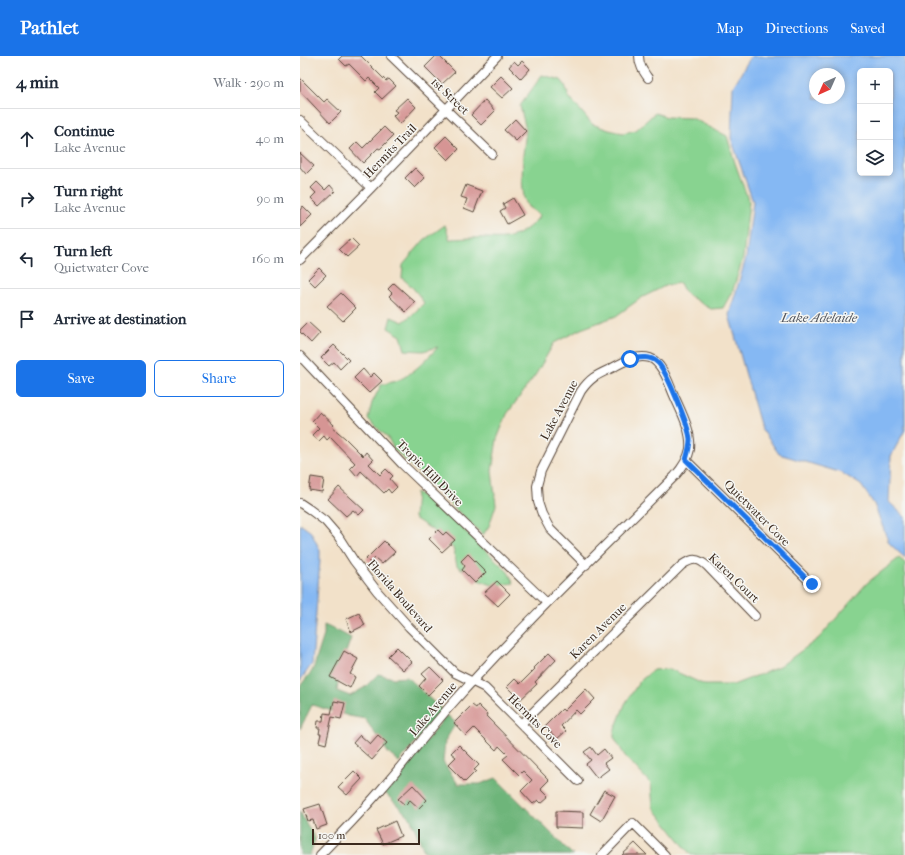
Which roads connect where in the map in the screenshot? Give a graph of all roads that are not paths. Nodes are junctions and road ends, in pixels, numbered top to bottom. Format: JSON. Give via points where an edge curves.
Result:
{"nodes":[{"id":1,"x":391,"y":56,"type":"edge"},
{"id":2,"x":497,"y":56,"type":"edge"},
{"id":3,"x":639,"y":56,"type":"edge"},
{"id":4,"x":648,"y":78,"type":"dead end"},
{"id":5,"x":446,"y":110,"type":"junction"},
{"id":6,"x":300,"y":120,"type":"edge"},
{"id":7,"x":492,"y":154,"type":"dead end"},
{"id":8,"x":371,"y":188,"type":"junction"},
{"id":9,"x":300,"y":260,"type":"edge"},
{"id":10,"x":300,"y":356,"type":"edge"},
{"id":11,"x":686,"y":460,"type":"junction"},
{"id":12,"x":300,"y":503,"type":"edge"},
{"id":13,"x":694,"y":560,"type":"joint"},
{"id":14,"x":586,"y":565,"type":"junction"},
{"id":15,"x":812,"y":584,"type":"dead end"},
{"id":16,"x":546,"y":603,"type":"junction"},
{"id":17,"x":755,"y":616,"type":"dead end"},
{"id":18,"x":472,"y":682,"type":"junction"},
{"id":19,"x":521,"y":724,"type":"junction"},
{"id":20,"x":578,"y":781,"type":"dead end"},
{"id":21,"x":323,"y":854,"type":"edge"},
{"id":22,"x":602,"y":855,"type":"edge"},
{"id":23,"x":665,"y":855,"type":"edge"}],
"edges":[{"from":1,"to":5,"type":"street","name":"1st Street"},
{"from":2,"to":5,"type":"street","name":"Hermits Trail"},
{"from":3,"to":4,"type":"street","via":[[642,69]]},
{"from":5,"to":7,"type":"street","name":"1st Street"},
{"from":5,"to":8,"type":"street","name":"Hermits Trail"},
{"from":6,"to":8,"type":"street"},
{"from":8,"to":9,"type":"street","name":"Hermits Trail"},
{"from":10,"to":16,"type":"street","name":"Tropic Hill Drive","via":[[402,464]]},
{"from":11,"to":14,"type":"street","name":"Lake Avenue","via":[[676,476]]},
{"from":11,"to":14,"type":"street","name":"Lake Avenue","via":[[690,438],[686,424],[664,371],[657,362],[641,357],[630,359],[587,382],[541,472],[537,486],[538,502],[550,529]]},
{"from":11,"to":15,"type":"street","name":"Quietwater Cove"},
{"from":12,"to":18,"type":"street","name":"Florida Boulevard","via":[[325,521],[376,591],[409,627],[455,673]]},
{"from":13,"to":17,"type":"street","name":"Karen Court","via":[[701,561],[707,566]]},
{"from":13,"to":19,"type":"street","name":"Karen Avenue","via":[[682,565]]},
{"from":14,"to":16,"type":"street","name":"Lake Avenue"},
{"from":16,"to":18,"type":"street","name":"Lake Avenue"},
{"from":18,"to":19,"type":"street","name":"Hermits Cove","via":[[485,688]]},
{"from":18,"to":21,"type":"street","name":"Lake Avenue","via":[[383,788]]},
{"from":19,"to":20,"type":"street","name":"Hermits Cove"},
{"from":22,"to":23,"type":"street","via":[[633,823]]}]}
